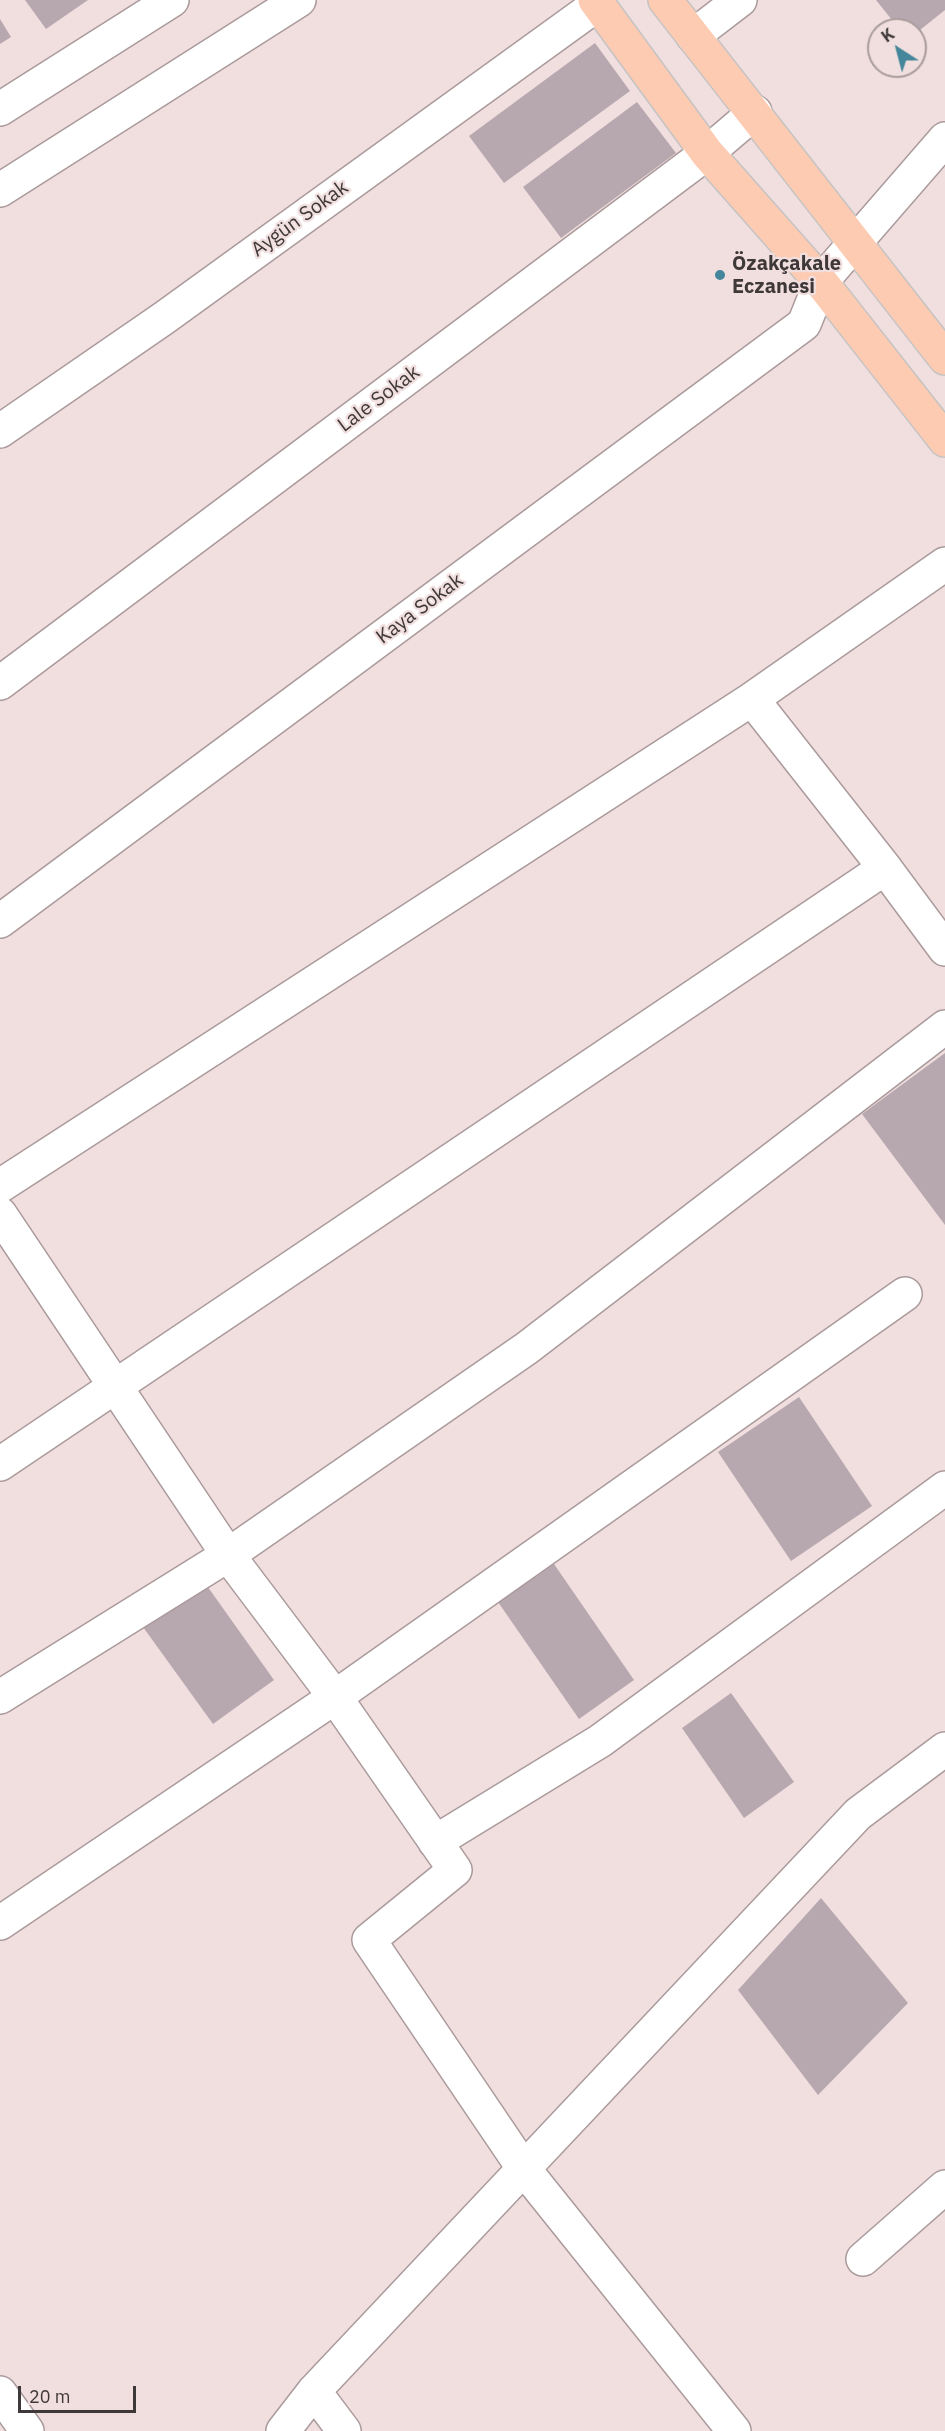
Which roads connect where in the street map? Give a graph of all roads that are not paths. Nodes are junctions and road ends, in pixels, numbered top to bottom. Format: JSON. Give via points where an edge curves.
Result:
{"nodes":[{"id":1,"x":172,"y":0,"type":"edge"},
{"id":2,"x":299,"y":0,"type":"edge"},
{"id":3,"x":666,"y":0,"type":"edge"},
{"id":4,"x":740,"y":0,"type":"edge"},
{"id":5,"x":597,"y":2,"type":"edge"},
{"id":6,"x":693,"y":36,"type":"junction"},
{"id":7,"x":0,"y":109,"type":"edge"},
{"id":8,"x":755,"y":112,"type":"junction"},
{"id":9,"x":945,"y":139,"type":"edge"},
{"id":10,"x":707,"y":153,"type":"junction"},
{"id":11,"x":0,"y":190,"type":"edge"},
{"id":12,"x":854,"y":242,"type":"junction"},
{"id":13,"x":821,"y":282,"type":"junction"},
{"id":14,"x":945,"y":358,"type":"edge"},
{"id":15,"x":0,"y":431,"type":"edge"},
{"id":16,"x":945,"y":440,"type":"edge"},
{"id":17,"x":945,"y":564,"type":"edge"},
{"id":18,"x":0,"y":683,"type":"edge"},
{"id":19,"x":752,"y":699,"type":"junction"},
{"id":20,"x":885,"y":868,"type":"junction"},
{"id":21,"x":0,"y":921,"type":"edge"},
{"id":22,"x":945,"y":949,"type":"edge"},
{"id":23,"x":945,"y":1027,"type":"edge"},
{"id":24,"x":0,"y":1186,"type":"edge"},
{"id":25,"x":0,"y":1214,"type":"edge"},
{"id":26,"x":905,"y":1294,"type":"dead end"},
{"id":27,"x":113,"y":1386,"type":"junction"},
{"id":28,"x":0,"y":1464,"type":"edge"},
{"id":29,"x":945,"y":1488,"type":"edge"},
{"id":30,"x":228,"y":1555,"type":"junction"},
{"id":31,"x":0,"y":1697,"type":"edge"},
{"id":32,"x":335,"y":1697,"type":"junction"},
{"id":33,"x":945,"y":1749,"type":"edge"},
{"id":34,"x":435,"y":1842,"type":"junction"},
{"id":35,"x":0,"y":1923,"type":"edge"},
{"id":36,"x":524,"y":2169,"type":"junction"},
{"id":37,"x":945,"y":2187,"type":"edge"},
{"id":38,"x":863,"y":2259,"type":"dead end"},
{"id":39,"x":314,"y":2391,"type":"junction"},
{"id":40,"x":0,"y":2393,"type":"edge"},
{"id":41,"x":27,"y":2431,"type":"edge"},
{"id":42,"x":283,"y":2431,"type":"edge"},
{"id":43,"x":344,"y":2431,"type":"edge"},
{"id":44,"x":734,"y":2431,"type":"edge"}],
"edges":[{"from":1,"to":7,"type":"street"},
{"from":2,"to":11,"type":"street"},
{"from":3,"to":6,"type":"main road"},
{"from":4,"to":6,"type":"street"},
{"from":5,"to":10,"type":"main road"},
{"from":5,"to":15,"type":"street","name":"Aygün Sokak","via":[[164,318]]},
{"from":6,"to":8,"type":"main road"},
{"from":8,"to":10,"type":"street","name":"Lale Sokak"},
{"from":8,"to":12,"type":"main road"},
{"from":9,"to":12,"type":"street","name":"Kaya Sokak"},
{"from":10,"to":13,"type":"main road"},
{"from":10,"to":18,"type":"street","name":"Lale Sokak"},
{"from":12,"to":13,"type":"street","name":"Kaya Sokak"},
{"from":12,"to":14,"type":"main road"},
{"from":13,"to":16,"type":"main road"},
{"from":13,"to":21,"type":"street","name":"Kaya Sokak","via":[[804,324]]},
{"from":17,"to":19,"type":"street"},
{"from":19,"to":20,"type":"street"},
{"from":19,"to":24,"type":"street"},
{"from":20,"to":22,"type":"street"},
{"from":20,"to":27,"type":"street"},
{"from":23,"to":30,"type":"street","via":[[527,1348]]},
{"from":25,"to":27,"type":"street"},
{"from":26,"to":32,"type":"street"},
{"from":27,"to":28,"type":"street"},
{"from":27,"to":30,"type":"street"},
{"from":29,"to":34,"type":"street","via":[[600,1741]]},
{"from":30,"to":31,"type":"street"},
{"from":30,"to":32,"type":"street"},
{"from":32,"to":34,"type":"street"},
{"from":32,"to":35,"type":"street"},
{"from":33,"to":36,"type":"street","via":[[858,1814]]},
{"from":34,"to":36,"type":"street","via":[[455,1870],[369,1940]]},
{"from":36,"to":39,"type":"street"},
{"from":36,"to":44,"type":"street"},
{"from":37,"to":38,"type":"street"},
{"from":39,"to":42,"type":"street"},
{"from":39,"to":43,"type":"street"},
{"from":40,"to":41,"type":"street"}]}
